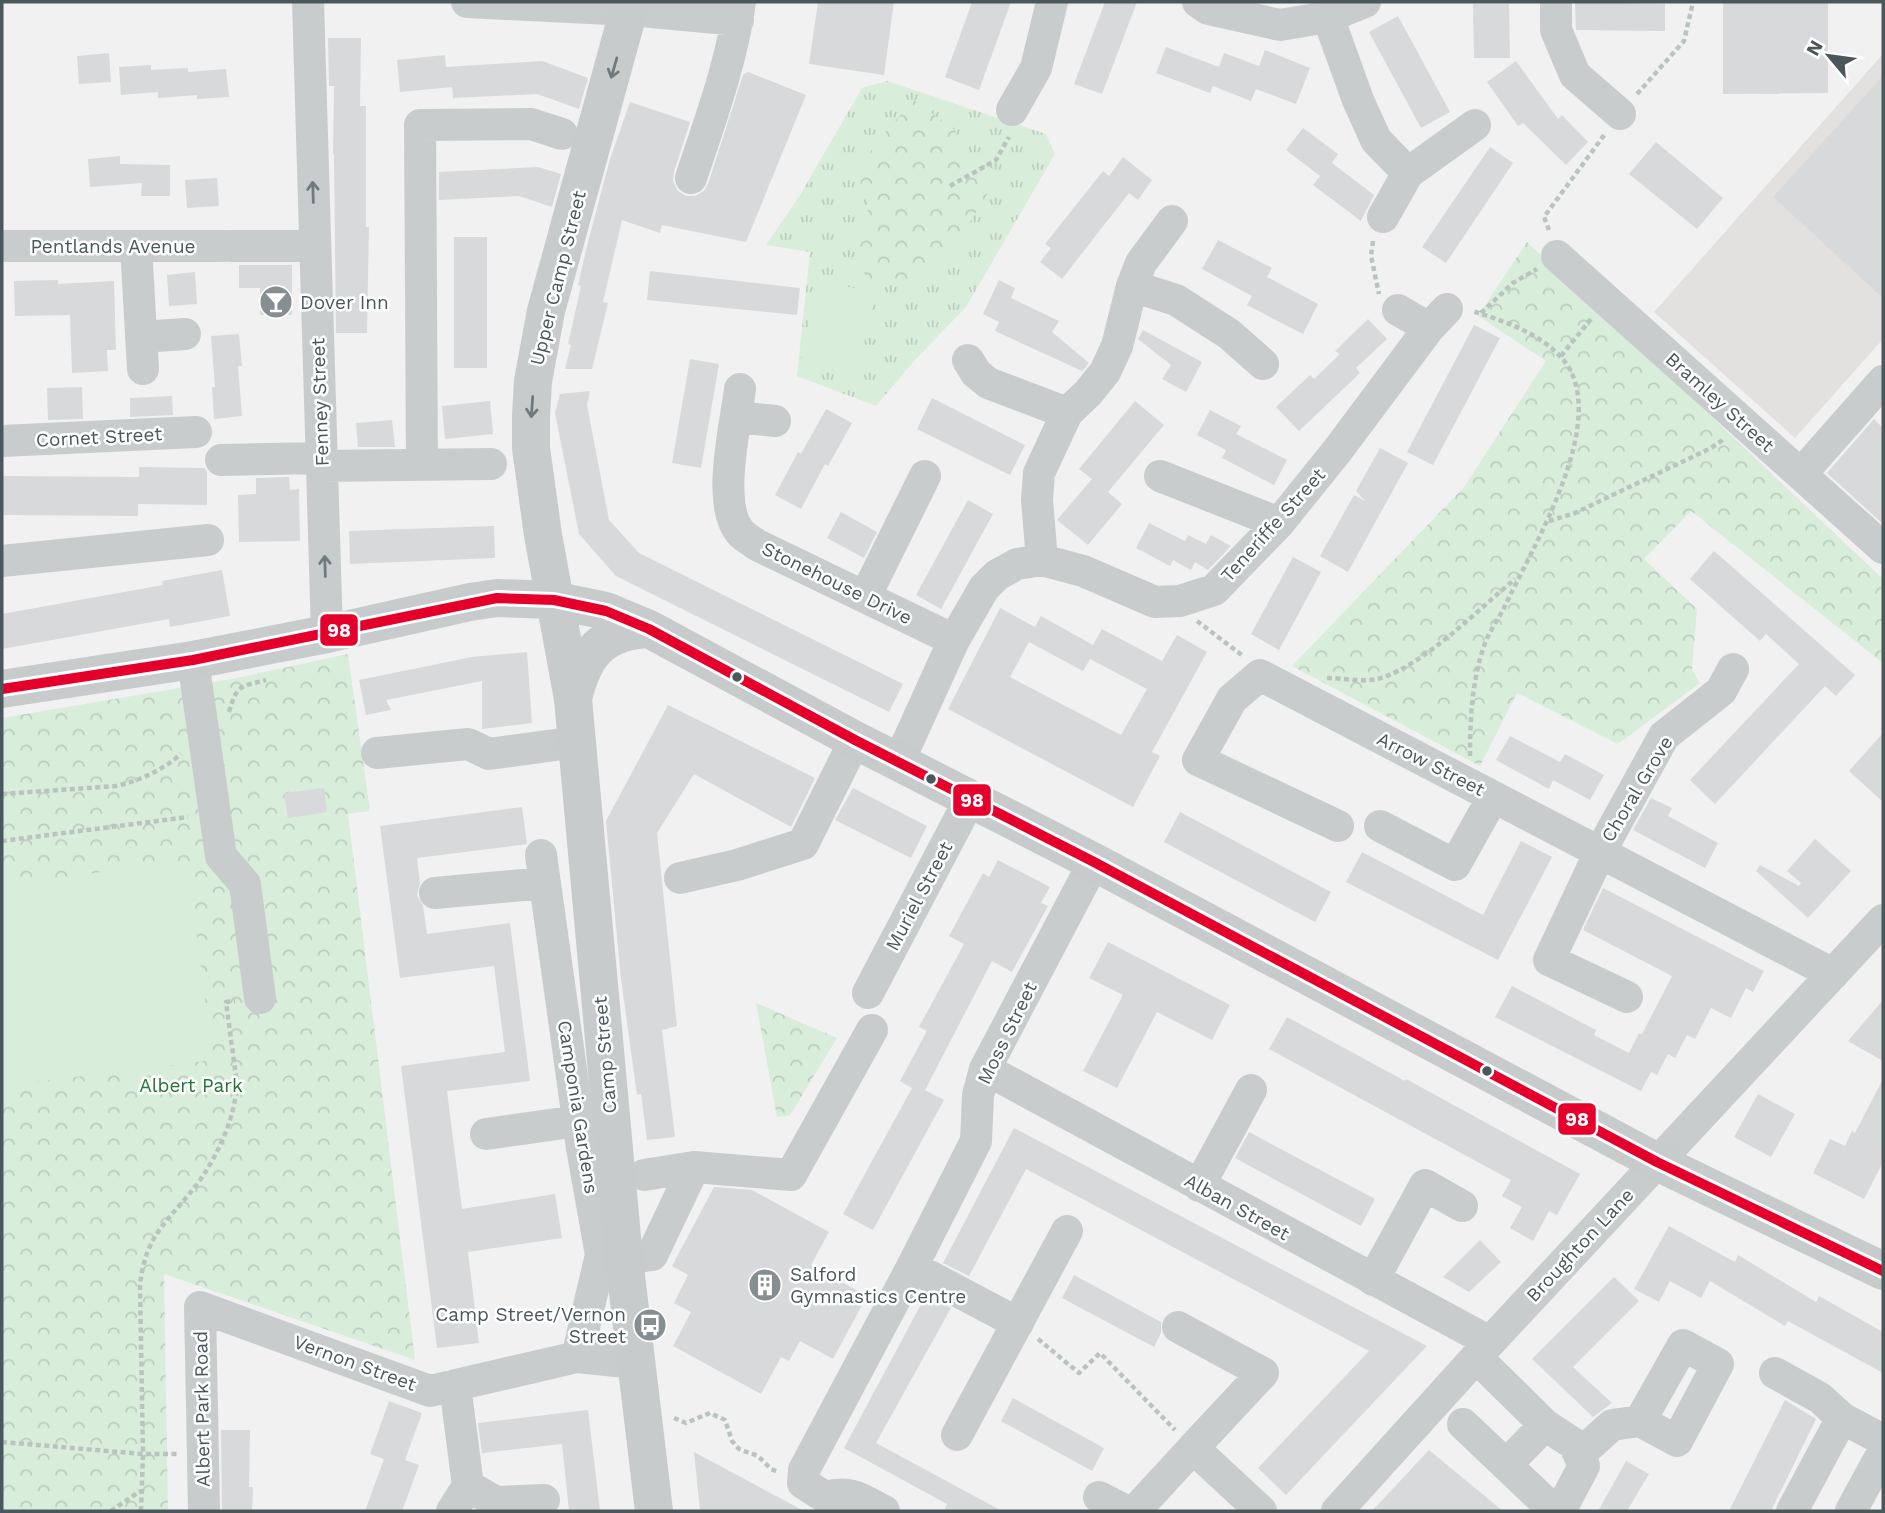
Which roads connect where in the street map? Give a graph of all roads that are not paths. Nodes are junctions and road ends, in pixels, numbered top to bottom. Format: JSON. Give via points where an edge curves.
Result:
{"nodes":[{"id":1,"x":307,"y":2,"type":"edge"},
{"id":2,"x":467,"y":2,"type":"edge"},
{"id":3,"x":1052,"y":2,"type":"edge"},
{"id":4,"x":1198,"y":2,"type":"edge"},
{"id":5,"x":1364,"y":2,"type":"edge"},
{"id":6,"x":1556,"y":2,"type":"edge"},
{"id":7,"x":630,"y":6,"type":"edge"},
{"id":8,"x":739,"y":11,"type":"edge"},
{"id":9,"x":1328,"y":17,"type":"junction"},
{"id":10,"x":1012,"y":110,"type":"road end"},
{"id":11,"x":1620,"y":114,"type":"road end"},
{"id":12,"x":1475,"y":125,"type":"dead end"},
{"id":13,"x":562,"y":134,"type":"dead end"},
{"id":14,"x":1408,"y":173,"type":"junction"},
{"id":15,"x":691,"y":178,"type":"dead end"},
{"id":16,"x":1383,"y":217,"type":"road end"},
{"id":17,"x":1171,"y":221,"type":"dead end"},
{"id":18,"x":2,"y":246,"type":"edge"},
{"id":19,"x":136,"y":246,"type":"junction"},
{"id":20,"x":315,"y":246,"type":"junction"},
{"id":21,"x":1557,"y":256,"type":"road end"},
{"id":22,"x":1132,"y":286,"type":"junction"},
{"id":23,"x":1398,"y":310,"type":"road end"},
{"id":24,"x":185,"y":334,"type":"dead end"},
{"id":25,"x":141,"y":337,"type":"junction"},
{"id":26,"x":968,"y":360,"type":"dead end"},
{"id":27,"x":1262,"y":364,"type":"dead end"},
{"id":28,"x":143,"y":369,"type":"dead end"},
{"id":29,"x":1883,"y":381,"type":"edge"},
{"id":30,"x":1067,"y":413,"type":"junction"},
{"id":31,"x":775,"y":421,"type":"dead end"},
{"id":32,"x":196,"y":432,"type":"dead end"},
{"id":33,"x":2,"y":441,"type":"edge"},
{"id":34,"x":221,"y":460,"type":"dead end"},
{"id":35,"x":321,"y":462,"type":"junction"},
{"id":36,"x":491,"y":464,"type":"dead end"},
{"id":37,"x":422,"y":465,"type":"junction"},
{"id":38,"x":1801,"y":474,"type":"junction"},
{"id":39,"x":1160,"y":475,"type":"dead end"},
{"id":40,"x":925,"y":476,"type":"dead end"},
{"id":41,"x":1279,"y":523,"type":"junction"},
{"id":42,"x":208,"y":540,"type":"dead end"},
{"id":43,"x":1883,"y":548,"type":"edge"},
{"id":44,"x":1042,"y":560,"type":"junction"},
{"id":45,"x":2,"y":561,"type":"edge"},
{"id":46,"x":865,"y":597,"type":"junction"},
{"id":47,"x":554,"y":600,"type":"junction"},
{"id":48,"x":649,"y":629,"type":"junction"},
{"id":49,"x":327,"y":634,"type":"junction"},
{"id":50,"x":954,"y":640,"type":"junction"},
{"id":51,"x":193,"y":660,"type":"junction"},
{"id":52,"x":1733,"y":669,"type":"dead end"},
{"id":53,"x":2,"y":689,"type":"edge"},
{"id":54,"x":573,"y":699,"type":"junction"},
{"id":55,"x":856,"y":740,"type":"junction"},
{"id":56,"x":577,"y":742,"type":"junction"},
{"id":57,"x":377,"y":753,"type":"dead end"},
{"id":58,"x":898,"y":761,"type":"junction"},
{"id":59,"x":1482,"y":791,"type":"junction"},
{"id":60,"x":970,"y":799,"type":"junction"},
{"id":61,"x":1338,"y":826,"type":"dead end"},
{"id":62,"x":1380,"y":827,"type":"dead end"},
{"id":63,"x":1600,"y":852,"type":"junction"},
{"id":64,"x":1094,"y":862,"type":"junction"},
{"id":65,"x":680,"y":878,"type":"dead end"},
{"id":66,"x":435,"y":893,"type":"dead end"},
{"id":67,"x":1883,"y":920,"type":"edge"},
{"id":68,"x":1833,"y":974,"type":"junction"},
{"id":69,"x":868,"y":993,"type":"dead end"},
{"id":70,"x":1627,"y":997,"type":"dead end"},
{"id":71,"x":260,"y":998,"type":"road end"},
{"id":72,"x":872,"y":1030,"type":"dead end"},
{"id":73,"x":985,"y":1069,"type":"junction"},
{"id":74,"x":1251,"y":1090,"type":"dead end"},
{"id":75,"x":578,"y":1121,"type":"junction"},
{"id":76,"x":486,"y":1134,"type":"dead end"},
{"id":77,"x":1657,"y":1162,"type":"junction"},
{"id":78,"x":694,"y":1167,"type":"junction"},
{"id":79,"x":644,"y":1175,"type":"dead end"},
{"id":80,"x":1199,"y":1186,"type":"junction"},
{"id":81,"x":1462,"y":1206,"type":"dead end"},
{"id":82,"x":1067,"y":1231,"type":"dead end"},
{"id":83,"x":624,"y":1259,"type":"junction"},
{"id":84,"x":1879,"y":1260,"type":"edge"},
{"id":85,"x":912,"y":1267,"type":"junction"},
{"id":86,"x":1373,"y":1280,"type":"junction"},
{"id":87,"x":200,"y":1307,"type":"joint"},
{"id":88,"x":1017,"y":1323,"type":"junction"},
{"id":89,"x":1178,"y":1327,"type":"dead end"},
{"id":90,"x":1483,"y":1350,"type":"junction"},
{"id":91,"x":577,"y":1357,"type":"junction"},
{"id":92,"x":636,"y":1363,"type":"junction"},
{"id":93,"x":1775,"y":1373,"type":"dead end"},
{"id":94,"x":455,"y":1385,"type":"junction"},
{"id":95,"x":1842,"y":1418,"type":"junction"},
{"id":96,"x":1640,"y":1421,"type":"dead end"},
{"id":97,"x":1463,"y":1424,"type":"dead end"},
{"id":98,"x":1545,"y":1425,"type":"junction"},
{"id":99,"x":957,"y":1436,"type":"dead end"},
{"id":100,"x":1883,"y":1440,"type":"edge"},
{"id":101,"x":1193,"y":1448,"type":"junction"},
{"id":102,"x":1883,"y":1452,"type":"edge"},
{"id":103,"x":1579,"y":1455,"type":"junction"},
{"id":104,"x":1506,"y":1465,"type":"junction"},
{"id":105,"x":460,"y":1499,"type":"edge"},
{"id":106,"x":544,"y":1500,"type":"dead end"},
{"id":107,"x":1551,"y":1506,"type":"edge"},
{"id":108,"x":204,"y":1511,"type":"edge"},
{"id":109,"x":654,"y":1511,"type":"edge"},
{"id":110,"x":884,"y":1511,"type":"edge"},
{"id":111,"x":1135,"y":1511,"type":"edge"},
{"id":112,"x":1261,"y":1511,"type":"edge"},
{"id":113,"x":1337,"y":1511,"type":"edge"},
{"id":114,"x":1792,"y":1511,"type":"edge"},
{"id":115,"x":1851,"y":1511,"type":"edge"}],
"edges":[{"from":20,"to":1,"type":"street","name":"Fenney Street","one_way":true},
{"from":2,"to":7,"type":"street"},
{"from":3,"to":10,"type":"street","via":[[1036,68]]},
{"from":4,"to":9,"type":"street","via":[[1208,9],[1280,25]]},
{"from":5,"to":9,"type":"street"},
{"from":6,"to":11,"type":"street","via":[[1556,30],[1574,75]]},
{"from":7,"to":8,"type":"street"},
{"from":7,"to":47,"type":"main road","name":"Upper Camp Street","one_way":true,"via":[[546,311],[533,381],[531,448]]},
{"from":8,"to":15,"type":"street"},
{"from":9,"to":14,"type":"street","via":[[1376,140]]},
{"from":12,"to":14,"type":"street"},
{"from":13,"to":37,"type":"street","via":[[531,124],[420,125]]},
{"from":14,"to":16,"type":"street"},
{"from":17,"to":22,"type":"street","via":[[1141,263]]},
{"from":18,"to":19,"type":"street","name":"Pentlands Avenue"},
{"from":19,"to":20,"type":"street","name":"Pentlands Avenue"},
{"from":19,"to":25,"type":"street"},
{"from":20,"to":35,"type":"street","name":"Fenney Street"},
{"from":21,"to":38,"type":"street","name":"Bramley Street"},
{"from":22,"to":27,"type":"street","via":[[1185,305],[1229,334]]},
{"from":22,"to":30,"type":"street","via":[[1117,346],[1105,372]]},
{"from":23,"to":41,"type":"street","name":"Teneriffe Street","via":[[1438,319]]},
{"from":24,"to":25,"type":"street"},
{"from":25,"to":28,"type":"street"},
{"from":26,"to":30,"type":"street","via":[[988,383]]},
{"from":29,"to":38,"type":"street"},
{"from":30,"to":44,"type":"street","via":[[1039,473]]},
{"from":31,"to":46,"type":"street","name":"Stonehouse Drive","via":[[738,403],[727,491],[740,532],[757,545]]},
{"from":32,"to":33,"type":"street","name":"Cornet Street"},
{"from":34,"to":35,"type":"street"},
{"from":35,"to":37,"type":"street"},
{"from":49,"to":35,"type":"street","name":"Fenney Street","one_way":true},
{"from":36,"to":37,"type":"street"},
{"from":38,"to":43,"type":"street","name":"Bramley Street"},
{"from":39,"to":41,"type":"street"},
{"from":40,"to":46,"type":"street"},
{"from":41,"to":44,"type":"street","name":"Teneriffe Street","via":[[1214,590],[1180,601],[1155,602],[1083,570]]},
{"from":42,"to":45,"type":"street"},
{"from":44,"to":50,"type":"street","name":"Teneriffe Street","via":[[1017,564],[997,575],[984,588]]},
{"from":46,"to":50,"type":"street","name":"Stonehouse Drive"},
{"from":47,"to":48,"type":"main road","via":[[606,611]]},
{"from":47,"to":49,"type":"main road","via":[[470,602]]},
{"from":47,"to":54,"type":"main road","name":"Camp Street"},
{"from":48,"to":54,"type":"main road","via":[[621,633],[596,648],[578,677]]},
{"from":48,"to":55,"type":"main road"},
{"from":49,"to":51,"type":"main road"},
{"from":50,"to":58,"type":"street","name":"Teneriffe Street"},
{"from":51,"to":53,"type":"main road"},
{"from":51,"to":71,"type":"street","via":[[221,856],[245,884]]},
{"from":52,"to":63,"type":"street","name":"Choral Grove","via":[[1721,691],[1664,736]]},
{"from":54,"to":56,"type":"main road","name":"Camp Street"},
{"from":55,"to":58,"type":"main road"},
{"from":55,"to":65,"type":"street","via":[[803,844],[737,866]]},
{"from":56,"to":57,"type":"street","via":[[489,754],[468,744]]},
{"from":56,"to":83,"type":"main road","name":"Camp Street"},
{"from":58,"to":60,"type":"main road"},
{"from":59,"to":61,"type":"street","name":"Arrow Street","via":[[1260,675],[1231,699],[1198,760]]},
{"from":59,"to":62,"type":"street","via":[[1455,866]]},
{"from":59,"to":63,"type":"street","name":"Arrow Street"},
{"from":60,"to":64,"type":"main road"},
{"from":60,"to":69,"type":"street","name":"Muriel Street"},
{"from":63,"to":68,"type":"street","name":"Arrow Street"},
{"from":63,"to":70,"type":"street","name":"Choral Grove","via":[[1549,960]]},
{"from":64,"to":73,"type":"street","name":"Moss Street"},
{"from":64,"to":77,"type":"main road"},
{"from":66,"to":75,"type":"street","name":"Camponia Gardens","via":[[543,869]]},
{"from":67,"to":68,"type":"street","name":"Broughton Lane"},
{"from":68,"to":77,"type":"street","name":"Broughton Lane"},
{"from":72,"to":78,"type":"street","via":[[791,1175]]},
{"from":73,"to":80,"type":"street","name":"Alban Street"},
{"from":73,"to":85,"type":"street","name":"Moss Street","via":[[978,1095],[976,1141]]},
{"from":74,"to":80,"type":"street"},
{"from":75,"to":76,"type":"street"},
{"from":75,"to":91,"type":"street","name":"Camponia Gardens","via":[[601,1255]]},
{"from":77,"to":84,"type":"main road"},
{"from":77,"to":90,"type":"street","name":"Broughton Lane"},
{"from":78,"to":79,"type":"street"},
{"from":78,"to":83,"type":"street","via":[[652,1255]]},
{"from":80,"to":86,"type":"street","name":"Alban Street"},
{"from":81,"to":86,"type":"street","via":[[1425,1185]]},
{"from":82,"to":88,"type":"street"},
{"from":83,"to":92,"type":"main road","name":"Camp Street"},
{"from":85,"to":88,"type":"street"},
{"from":85,"to":110,"type":"street","name":"Moss Street","via":[[804,1473],[803,1483],[825,1497],[853,1495]]},
{"from":86,"to":90,"type":"street","name":"Alban Street"},
{"from":87,"to":94,"type":"street","name":"Vernon Street","via":[[430,1391]]},
{"from":87,"to":108,"type":"street","name":"Albert Park Road"},
{"from":88,"to":99,"type":"street"},
{"from":89,"to":101,"type":"street","via":[[1263,1373]]},
{"from":90,"to":98,"type":"street","name":"Alban Street"},
{"from":90,"to":113,"type":"street","name":"Broughton Lane"},
{"from":91,"to":92,"type":"street","name":"Vernon Street"},
{"from":91,"to":94,"type":"street","name":"Vernon Street"},
{"from":92,"to":109,"type":"main road","name":"Camp Street"},
{"from":93,"to":95,"type":"street","via":[[1819,1398]]},
{"from":94,"to":105,"type":"street"},
{"from":95,"to":100,"type":"street"},
{"from":95,"to":114,"type":"street"},
{"from":96,"to":103,"type":"street","via":[[1612,1425]]},
{"from":97,"to":104,"type":"street"},
{"from":98,"to":103,"type":"street","name":"Alban Street","via":[[1574,1444]]},
{"from":98,"to":104,"type":"street"},
{"from":101,"to":111,"type":"street"},
{"from":101,"to":112,"type":"street"},
{"from":102,"to":115,"type":"street"},
{"from":103,"to":107,"type":"street","via":[[1584,1466]]},
{"from":104,"to":107,"type":"street"},
{"from":105,"to":106,"type":"street"}]}
